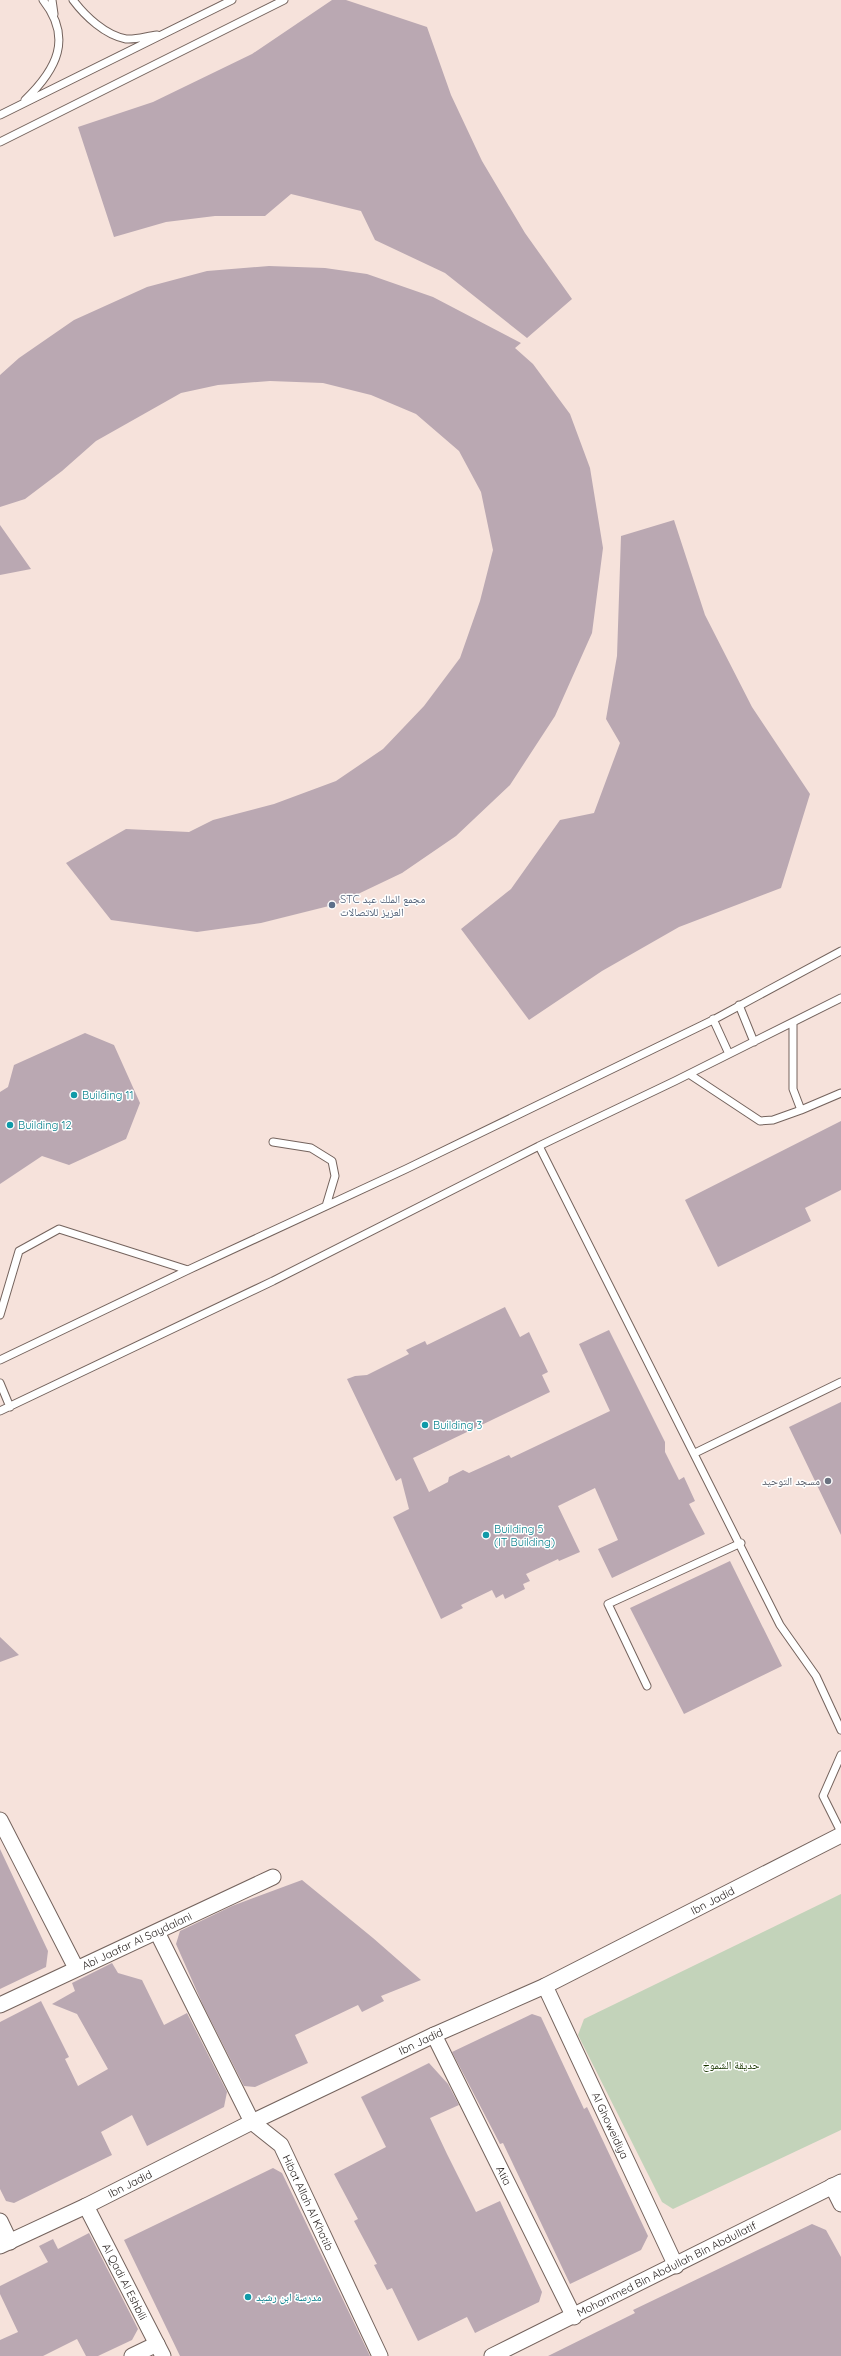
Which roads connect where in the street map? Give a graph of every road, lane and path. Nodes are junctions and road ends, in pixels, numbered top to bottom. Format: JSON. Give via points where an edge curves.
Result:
{"nodes":[{"id":1,"x":43,"y":0,"type":"edge"},
{"id":2,"x":52,"y":0,"type":"edge"},
{"id":3,"x":74,"y":0,"type":"edge"},
{"id":4,"x":232,"y":0,"type":"edge"},
{"id":5,"x":284,"y":0,"type":"edge"},
{"id":6,"x":54,"y":14,"type":"junction"},
{"id":7,"x":165,"y":33,"type":"junction"},
{"id":8,"x":18,"y":106,"type":"junction"},
{"id":9,"x":0,"y":115,"type":"edge"},
{"id":10,"x":0,"y":142,"type":"edge"},
{"id":11,"x":841,"y":951,"type":"edge"},
{"id":12,"x":841,"y":998,"type":"edge"},
{"id":13,"x":739,"y":1005,"type":"junction"},
{"id":14,"x":714,"y":1020,"type":"junction"},
{"id":15,"x":793,"y":1023,"type":"junction"},
{"id":16,"x":754,"y":1042,"type":"junction"},
{"id":17,"x":729,"y":1054,"type":"junction"},
{"id":18,"x":690,"y":1074,"type":"junction"},
{"id":19,"x":841,"y":1093,"type":"edge"},
{"id":20,"x":801,"y":1110,"type":"junction"},
{"id":21,"x":273,"y":1142,"type":"dead end"},
{"id":22,"x":539,"y":1146,"type":"junction"},
{"id":23,"x":326,"y":1206,"type":"junction"},
{"id":24,"x":188,"y":1270,"type":"junction"},
{"id":25,"x":0,"y":1316,"type":"edge"},
{"id":26,"x":0,"y":1360,"type":"edge"},
{"id":27,"x":841,"y":1382,"type":"edge"},
{"id":28,"x":0,"y":1383,"type":"edge"},
{"id":29,"x":10,"y":1407,"type":"junction"},
{"id":30,"x":0,"y":1411,"type":"edge"},
{"id":31,"x":695,"y":1453,"type":"junction"},
{"id":32,"x":741,"y":1544,"type":"junction"},
{"id":33,"x":646,"y":1686,"type":"dead end"},
{"id":34,"x":841,"y":1730,"type":"edge"},
{"id":35,"x":841,"y":1755,"type":"edge"},
{"id":36,"x":0,"y":1820,"type":"edge"},
{"id":37,"x":841,"y":1833,"type":"edge"},
{"id":38,"x":273,"y":1877,"type":"dead end"},
{"id":39,"x":156,"y":1932,"type":"junction"},
{"id":40,"x":76,"y":1968,"type":"junction"},
{"id":41,"x":545,"y":1986,"type":"junction"},
{"id":42,"x":0,"y":2005,"type":"edge"},
{"id":43,"x":434,"y":2035,"type":"junction"},
{"id":44,"x":252,"y":2122,"type":"junction"},
{"id":45,"x":836,"y":2184,"type":"edge"},
{"id":46,"x":841,"y":2204,"type":"edge"},
{"id":47,"x":86,"y":2206,"type":"junction"},
{"id":48,"x":0,"y":2221,"type":"edge"},
{"id":49,"x":5,"y":2244,"type":"edge"},
{"id":50,"x":676,"y":2266,"type":"junction"},
{"id":51,"x":574,"y":2317,"type":"junction"},
{"id":52,"x":160,"y":2350,"type":"edge"},
{"id":53,"x":132,"y":2356,"type":"edge"},
{"id":54,"x":380,"y":2356,"type":"edge"},
{"id":55,"x":492,"y":2356,"type":"edge"}],
"edges":[{"from":1,"to":6,"type":"lane"},
{"from":2,"to":6,"type":"lane"},
{"from":3,"to":7,"type":"lane","via":[[96,23],[126,38]]},
{"from":4,"to":7,"type":"lane"},
{"from":5,"to":10,"type":"lane"},
{"from":6,"to":8,"type":"lane","via":[[60,34],[56,56],[40,85]]},
{"from":7,"to":8,"type":"lane"},
{"from":8,"to":9,"type":"lane"},
{"from":11,"to":13,"type":"lane"},
{"from":12,"to":15,"type":"lane"},
{"from":13,"to":14,"type":"lane"},
{"from":13,"to":16,"type":"lane"},
{"from":14,"to":17,"type":"lane"},
{"from":14,"to":23,"type":"lane"},
{"from":15,"to":16,"type":"lane"},
{"from":15,"to":20,"type":"lane","via":[[793,1088]]},
{"from":16,"to":17,"type":"lane"},
{"from":17,"to":18,"type":"lane"},
{"from":18,"to":20,"type":"lane","via":[[760,1121],[773,1120]]},
{"from":18,"to":22,"type":"lane"},
{"from":19,"to":20,"type":"lane"},
{"from":21,"to":23,"type":"lane","via":[[311,1148],[332,1161],[335,1176]]},
{"from":22,"to":29,"type":"lane","via":[[273,1281]]},
{"from":22,"to":31,"type":"lane"},
{"from":23,"to":24,"type":"lane"},
{"from":24,"to":25,"type":"lane","via":[[59,1229],[18,1251]]},
{"from":24,"to":26,"type":"lane"},
{"from":27,"to":31,"type":"lane"},
{"from":28,"to":29,"type":"lane"},
{"from":29,"to":30,"type":"lane"},
{"from":31,"to":32,"type":"lane"},
{"from":32,"to":33,"type":"lane","via":[[608,1604]]},
{"from":32,"to":34,"type":"lane","via":[[780,1625],[816,1676]]},
{"from":35,"to":37,"type":"lane","via":[[823,1796]]},
{"from":36,"to":40,"type":"street"},
{"from":37,"to":41,"type":"street","name":"Ibn Jadid"},
{"from":38,"to":39,"type":"street","name":"Abi Jaafar Al Saydalani"},
{"from":39,"to":40,"type":"street","name":"Abi Jaafar Al Saydalani"},
{"from":39,"to":44,"type":"street","name":"Hibat Allah Al Khatib"},
{"from":40,"to":42,"type":"street","name":"Abi Jaafar Al Saydalani"},
{"from":41,"to":43,"type":"street","name":"Ibn Jadid"},
{"from":41,"to":50,"type":"street","name":"Al Ghoweidiya"},
{"from":43,"to":44,"type":"street","name":"Ibn Jadid"},
{"from":43,"to":51,"type":"street","name":"Atia"},
{"from":44,"to":47,"type":"street","name":"Ibn Jadid"},
{"from":44,"to":54,"type":"street","name":"Hibat Allah Al Khatib","via":[[281,2145]]},
{"from":45,"to":46,"type":"street"},
{"from":45,"to":50,"type":"street","name":"Mohammed Bin Abdullah Bin Abdullatif"},
{"from":47,"to":49,"type":"street","name":"Ibn Jadid"},
{"from":47,"to":52,"type":"street","name":"Al Qadi Al Eshbili"},
{"from":48,"to":49,"type":"street"},
{"from":50,"to":51,"type":"street","name":"Mohammed Bin Abdullah Bin Abdullatif"},
{"from":51,"to":55,"type":"street","name":"Mohammed Bin Abdullah Bin Abdullatif"},
{"from":52,"to":53,"type":"street"}]}
